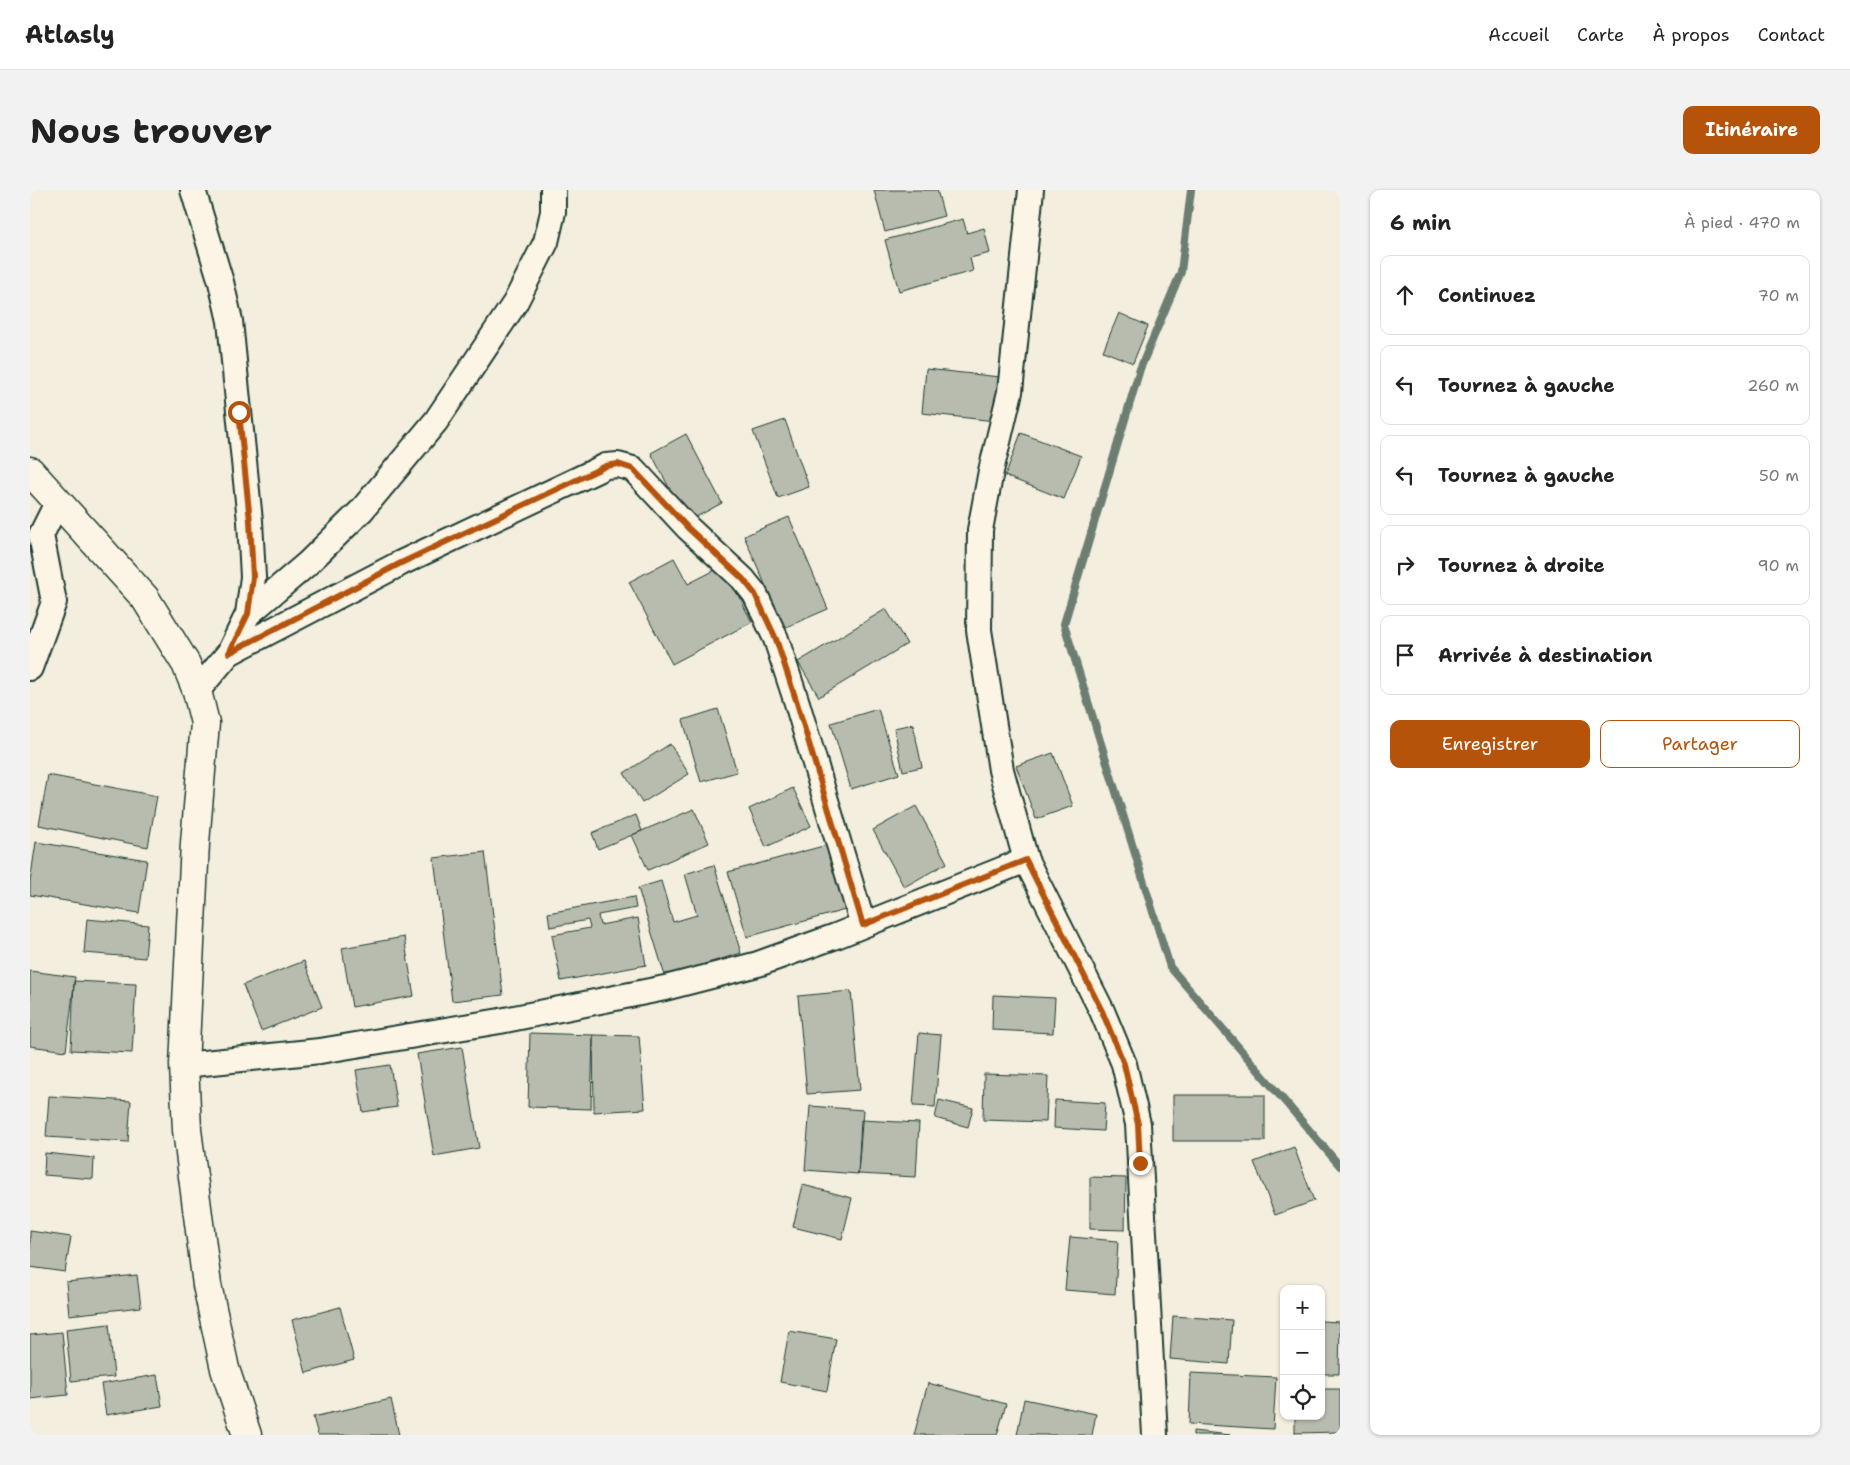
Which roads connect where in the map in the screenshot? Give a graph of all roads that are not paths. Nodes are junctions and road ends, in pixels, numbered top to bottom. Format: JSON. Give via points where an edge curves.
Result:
{"nodes":[{"id":1,"x":193,"y":190,"type":"edge"},
{"id":2,"x":553,"y":190,"type":"edge"},
{"id":3,"x":1031,"y":190,"type":"edge"},
{"id":4,"x":30,"y":471,"type":"edge"},
{"id":5,"x":58,"y":502,"type":"junction"},
{"id":6,"x":248,"y":614,"type":"junction"},
{"id":7,"x":229,"y":653,"type":"junction"},
{"id":8,"x":30,"y":668,"type":"edge"},
{"id":9,"x":197,"y":691,"type":"junction"},
{"id":10,"x":1026,"y":860,"type":"junction"},
{"id":11,"x":863,"y":925,"type":"junction"},
{"id":12,"x":184,"y":1065,"type":"junction"},
{"id":13,"x":247,"y":1435,"type":"edge"},
{"id":14,"x":1155,"y":1435,"type":"edge"}],
"edges":[{"from":1,"to":6,"type":"street","via":[[230,321],[250,521],[253,577]]},
{"from":2,"to":6,"type":"street","via":[[546,242],[515,303],[436,421],[361,511],[307,564]]},
{"from":3,"to":10,"type":"street","via":[[1010,392],[980,530],[979,620],[1001,770]]},
{"from":4,"to":5,"type":"street"},
{"from":5,"to":8,"type":"street","via":[[41,535],[54,602]]},
{"from":5,"to":9,"type":"street","via":[[145,598],[186,664]]},
{"from":6,"to":7,"type":"street"},
{"from":7,"to":9,"type":"street"},
{"from":7,"to":11,"type":"street","via":[[401,563],[606,466],[618,464],[633,469],[755,594],[776,639],[797,703]]},
{"from":9,"to":12,"type":"street","via":[[205,723],[195,843]]},
{"from":10,"to":11,"type":"street"},
{"from":10,"to":14,"type":"street","via":[[1102,1011],[1124,1064],[1138,1124]]},
{"from":11,"to":12,"type":"street","via":[[758,964],[665,988],[500,1021],[320,1051]]},
{"from":12,"to":13,"type":"street","via":[[187,1130],[207,1285],[225,1369]]}]}
